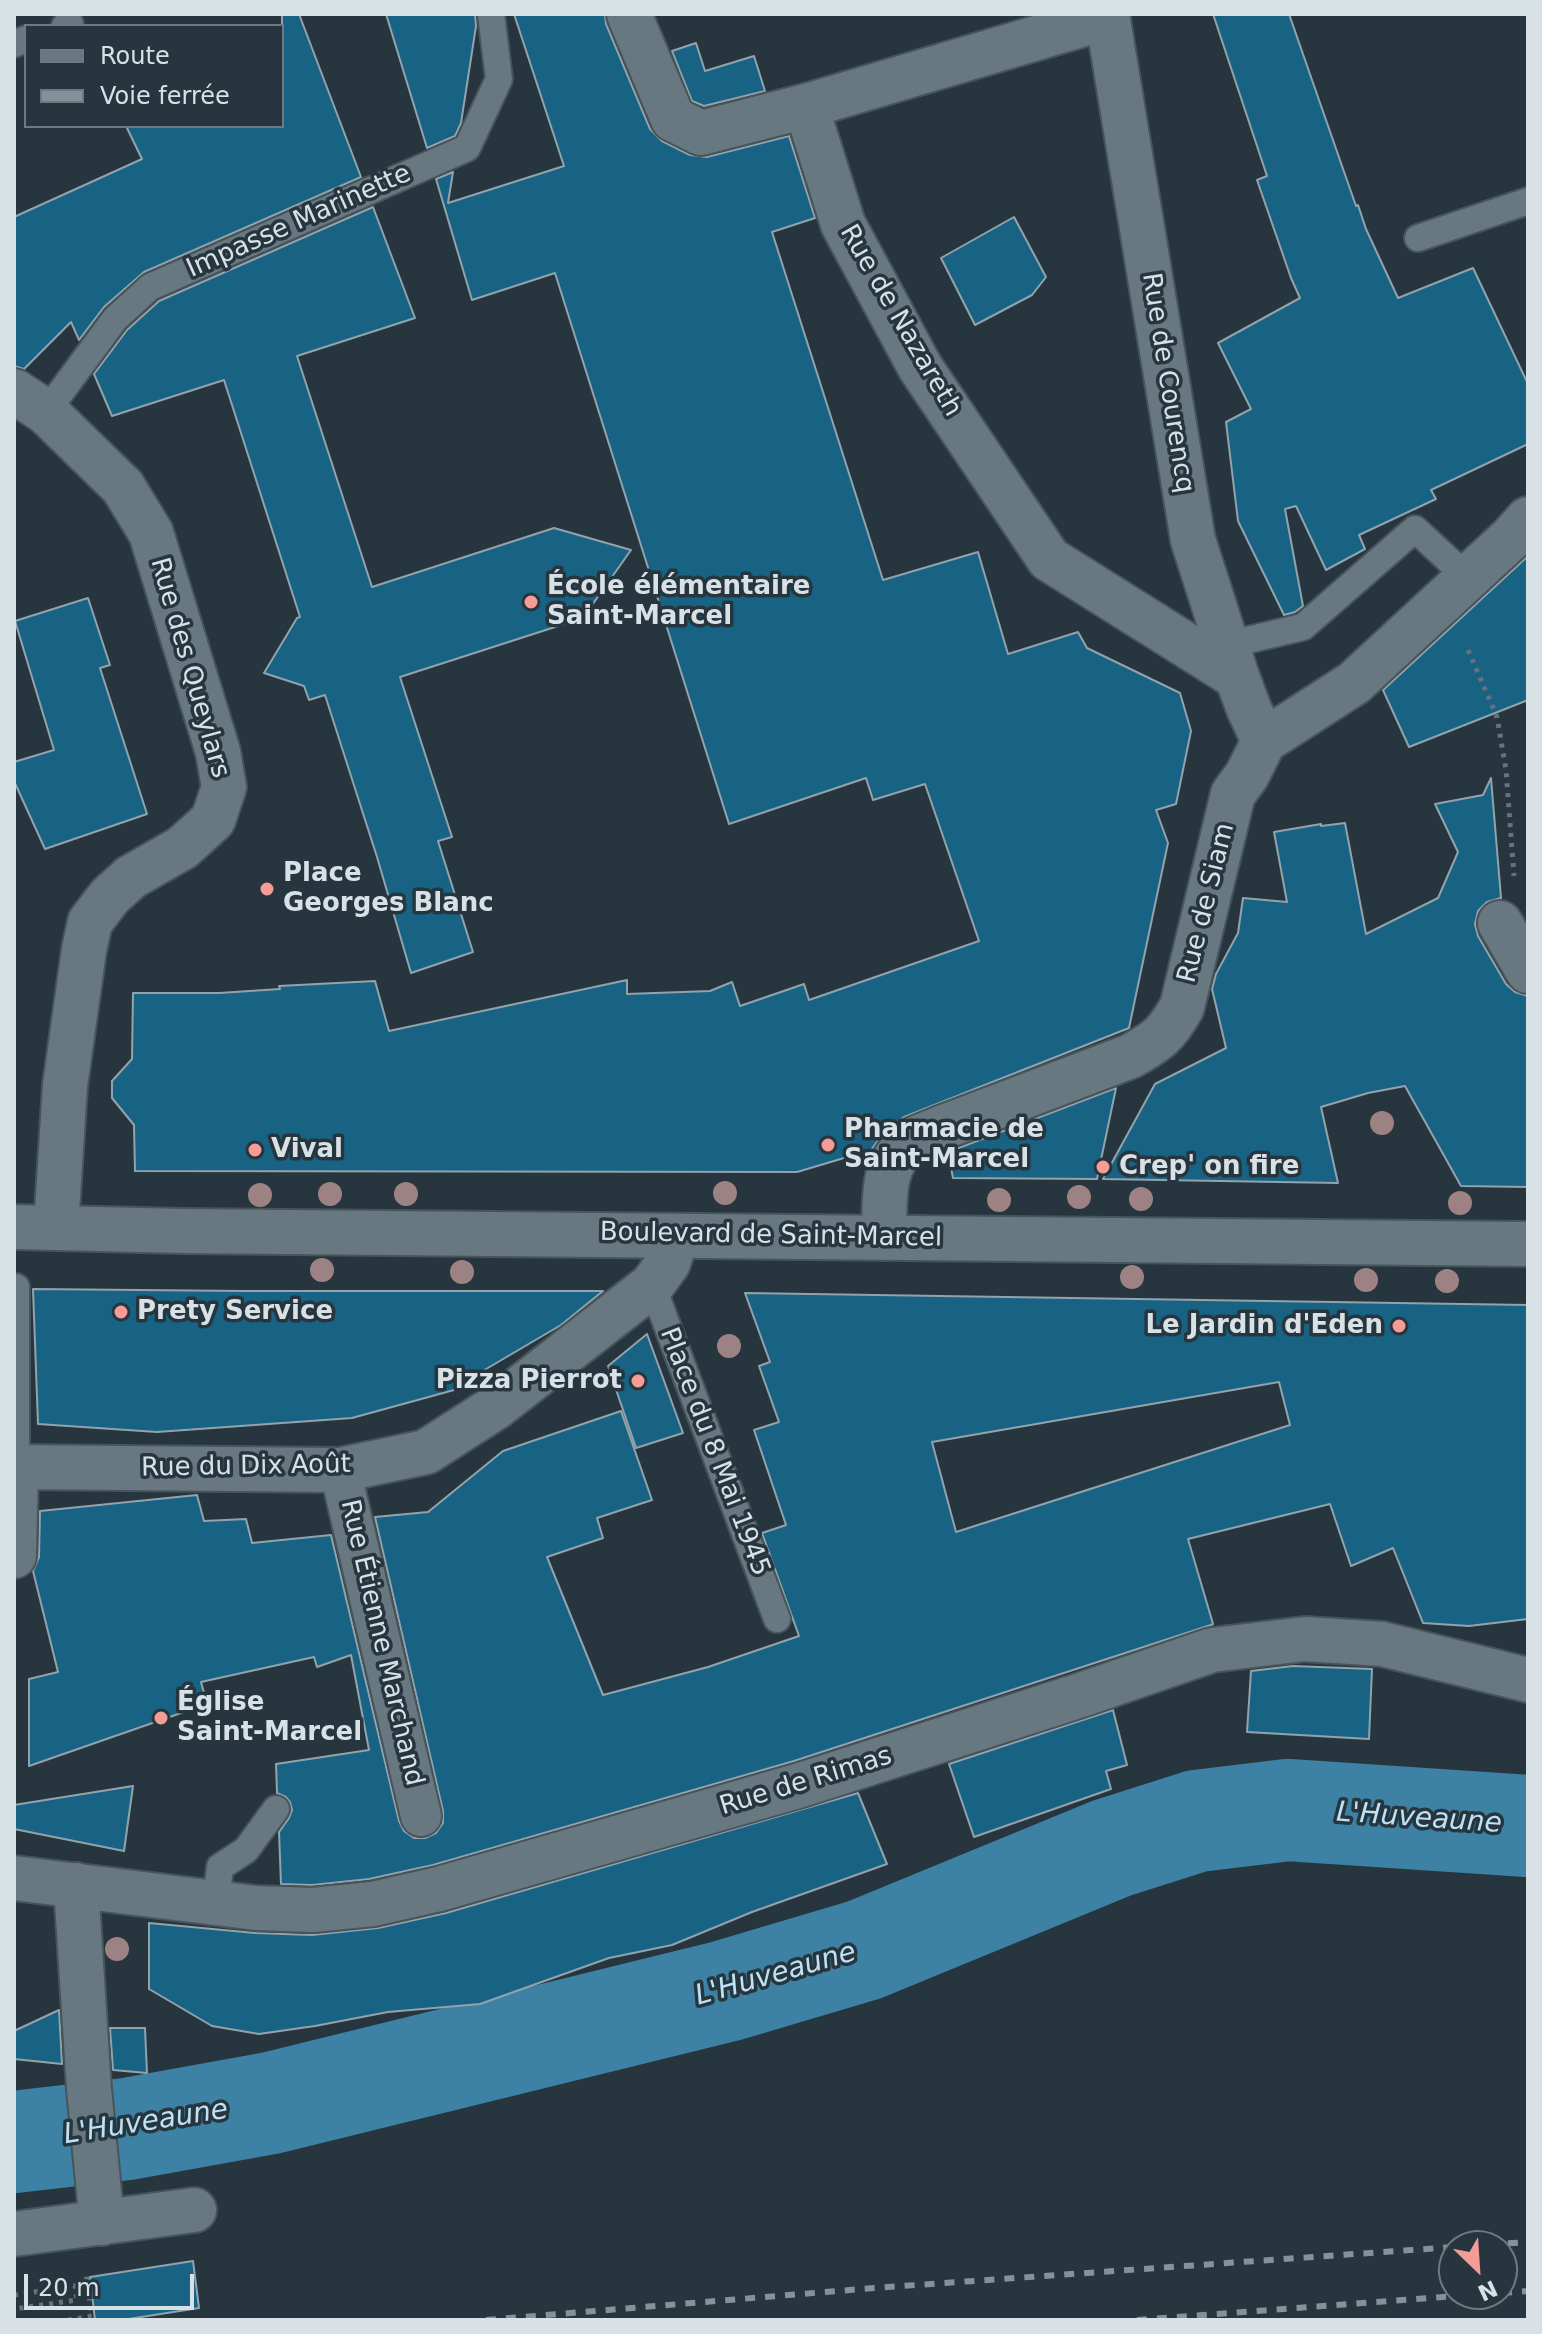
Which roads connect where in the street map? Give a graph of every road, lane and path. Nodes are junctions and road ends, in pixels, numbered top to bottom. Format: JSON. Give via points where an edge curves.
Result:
{"nodes":[{"id":1,"x":491,"y":14,"type":"edge"},
{"id":2,"x":629,"y":14,"type":"edge"},
{"id":3,"x":1107,"y":16,"type":"edge"},
{"id":4,"x":806,"y":106,"type":"junction"},
{"id":5,"x":1528,"y":201,"type":"edge"},
{"id":6,"x":1418,"y":238,"type":"dead end"},
{"id":7,"x":30,"y":402,"type":"edge"},
{"id":8,"x":1528,"y":519,"type":"edge"},
{"id":9,"x":1456,"y":587,"type":"junction"},
{"id":10,"x":1231,"y":661,"type":"junction"},
{"id":11,"x":1264,"y":741,"type":"junction"},
{"id":12,"x":1500,"y":923,"type":"joint"},
{"id":13,"x":1528,"y":971,"type":"edge"},
{"id":14,"x":35,"y":1227,"type":"edge"},
{"id":15,"x":677,"y":1236,"type":"junction"},
{"id":16,"x":884,"y":1238,"type":"junction"},
{"id":17,"x":1528,"y":1244,"type":"edge"},
{"id":18,"x":652,"y":1285,"type":"junction"},
{"id":19,"x":16,"y":1287,"type":"edge"},
{"id":20,"x":16,"y":1467,"type":"junction"},
{"id":21,"x":340,"y":1470,"type":"junction"},
{"id":22,"x":14,"y":1556,"type":"edge"},
{"id":23,"x":777,"y":1619,"type":"dead end"},
{"id":24,"x":1528,"y":1680,"type":"edge"},
{"id":25,"x":276,"y":1809,"type":"dead end"},
{"id":26,"x":421,"y":1816,"type":"dead end"},
{"id":27,"x":14,"y":1878,"type":"edge"},
{"id":28,"x":76,"y":1885,"type":"junction"},
{"id":29,"x":216,"y":1902,"type":"junction"},
{"id":30,"x":101,"y":2207,"type":"junction"},
{"id":31,"x":194,"y":2210,"type":"dead end"},
{"id":32,"x":14,"y":2234,"type":"edge"},
{"id":33,"x":86,"y":2268,"type":"dead end"},
{"id":34,"x":14,"y":2295,"type":"edge"},
{"id":35,"x":14,"y":2309,"type":"edge"},
{"id":36,"x":92,"y":2318,"type":"edge"},
{"id":37,"x":68,"y":2320,"type":"edge"}],
"edges":[{"from":1,"to":7,"type":"lane","name":"Impasse Marinette","via":[[499,79],[467,148],[150,287]]},
{"from":2,"to":4,"type":"street","via":[[673,119],[701,133]]},
{"from":3,"to":4,"type":"street"},
{"from":3,"to":10,"type":"street","name":"Rue de Courencq","via":[[1193,540]]},
{"from":4,"to":10,"type":"street","name":"Rue de Nazareth","via":[[843,224],[920,367],[1049,559]]},
{"from":5,"to":6,"type":"lane"},
{"from":7,"to":14,"type":"street","name":"Rue des Queylars","via":[[123,487],[151,533],[224,787],[213,820],[182,848],[131,877],[90,922],[65,1086]]},
{"from":8,"to":9,"type":"street"},
{"from":9,"to":10,"type":"lane","via":[[1415,529],[1303,627]]},
{"from":9,"to":11,"type":"street","via":[[1354,683]]},
{"from":9,"to":12,"type":"path","via":[[1497,717],[1506,770],[1515,873]]},
{"from":10,"to":11,"type":"street","name":"Rue de Courencq"},
{"from":11,"to":16,"type":"street","name":"Rue de Siam","via":[[1233,794],[1182,1007],[1168,1030],[1131,1056],[911,1142],[886,1177]]},
{"from":12,"to":13,"type":"street"},
{"from":14,"to":15,"type":"street","name":"Boulevard de Saint-Marcel"},
{"from":15,"to":16,"type":"street","name":"Boulevard de Saint-Marcel"},
{"from":15,"to":18,"type":"street","name":"Rue du Dix Août","via":[[668,1263]]},
{"from":16,"to":17,"type":"street","name":"Boulevard de Saint-Marcel"},
{"from":18,"to":21,"type":"street","name":"Rue du Dix Août","via":[[496,1407],[426,1452]]},
{"from":18,"to":23,"type":"lane","name":"Place du 8 Mai 1945"},
{"from":19,"to":20,"type":"lane"},
{"from":20,"to":21,"type":"street","name":"Rue du Dix Août"},
{"from":20,"to":22,"type":"street"},
{"from":21,"to":26,"type":"street","name":"Rue Étienne Marchand"},
{"from":24,"to":29,"type":"street","name":"Rue de Rimas","via":[[1382,1644],[1305,1639],[1212,1650],[801,1785],[439,1889],[313,1910]]},
{"from":25,"to":29,"type":"lane","via":[[246,1850],[220,1867]]},
{"from":27,"to":28,"type":"street","name":"Rue de Rimas"},
{"from":28,"to":29,"type":"street","name":"Rue de Rimas"},
{"from":28,"to":30,"type":"street"},
{"from":30,"to":31,"type":"street"},
{"from":30,"to":32,"type":"street"},
{"from":33,"to":36,"type":"path"},
{"from":34,"to":35,"type":"path","via":[[75,2286],[77,2300]]},
{"from":36,"to":37,"type":"path"}]}
